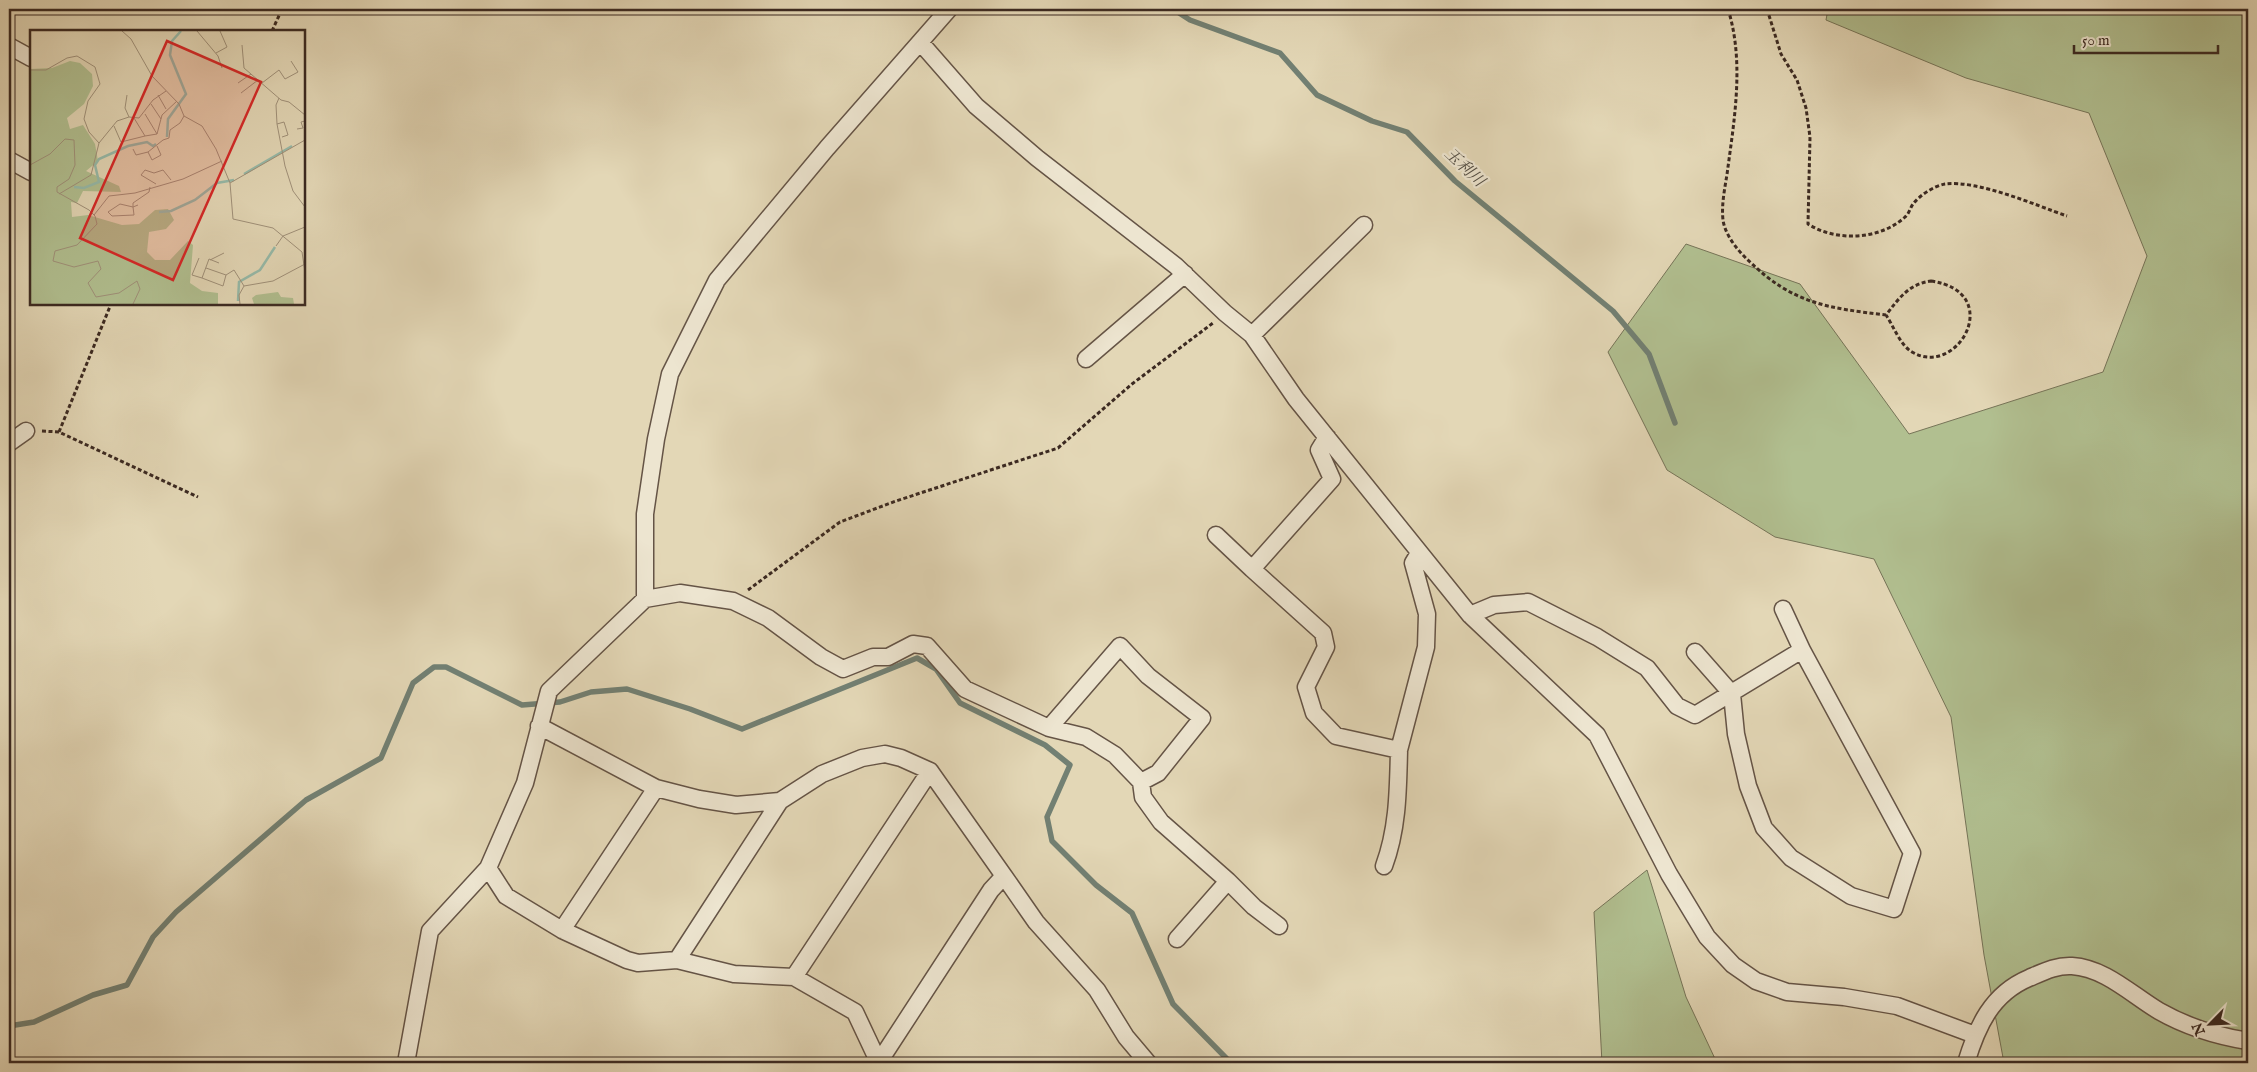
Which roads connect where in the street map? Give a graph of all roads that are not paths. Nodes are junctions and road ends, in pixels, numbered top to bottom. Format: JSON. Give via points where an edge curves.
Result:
{"nodes":[{"id":1,"x":949,"y":9,"type":"edge"},
{"id":2,"x":920,"y":42,"type":"junction"},
{"id":3,"x":9,"y":46,"type":"edge"},
{"id":4,"x":30,"y":57,"type":"edge"},
{"id":5,"x":9,"y":160,"type":"edge"},
{"id":6,"x":30,"y":171,"type":"edge"},
{"id":7,"x":1364,"y":225,"type":"dead end"},
{"id":8,"x":1185,"y":274,"type":"junction"},
{"id":9,"x":1252,"y":335,"type":"junction"},
{"id":10,"x":1086,"y":359,"type":"dead end"},
{"id":11,"x":26,"y":431,"type":"road end"},
{"id":12,"x":1327,"y":437,"type":"junction"},
{"id":13,"x":9,"y":443,"type":"edge"},
{"id":14,"x":1216,"y":535,"type":"dead end"},
{"id":15,"x":1419,"y":553,"type":"junction"},
{"id":16,"x":1252,"y":569,"type":"junction"},
{"id":17,"x":645,"y":598,"type":"junction"},
{"id":18,"x":1783,"y":609,"type":"dead end"},
{"id":19,"x":1470,"y":615,"type":"junction"},
{"id":20,"x":1802,"y":650,"type":"junction"},
{"id":21,"x":1695,"y":652,"type":"dead end"},
{"id":22,"x":1732,"y":694,"type":"junction"},
{"id":23,"x":539,"y":726,"type":"junction"},
{"id":24,"x":1049,"y":728,"type":"junction"},
{"id":25,"x":1399,"y":750,"type":"junction"},
{"id":26,"x":930,"y":771,"type":"junction"},
{"id":27,"x":1141,"y":782,"type":"junction"},
{"id":28,"x":656,"y":788,"type":"junction"},
{"id":29,"x":780,"y":801,"type":"junction"},
{"id":30,"x":1384,"y":866,"type":"dead end"},
{"id":31,"x":488,"y":868,"type":"junction"},
{"id":32,"x":1004,"y":876,"type":"junction"},
{"id":33,"x":1228,"y":881,"type":"junction"},
{"id":34,"x":1279,"y":926,"type":"dead end"},
{"id":35,"x":562,"y":930,"type":"junction"},
{"id":36,"x":1177,"y":939,"type":"dead end"},
{"id":37,"x":678,"y":960,"type":"junction"},
{"id":38,"x":794,"y":977,"type":"junction"},
{"id":39,"x":1975,"y":1035,"type":"junction"},
{"id":40,"x":2248,"y":1041,"type":"edge"},
{"id":41,"x":406,"y":1063,"type":"edge"},
{"id":42,"x":879,"y":1063,"type":"edge"},
{"id":43,"x":1148,"y":1063,"type":"edge"},
{"id":44,"x":1966,"y":1063,"type":"edge"}],
"edges":[{"from":1,"to":2,"type":"street"},
{"from":2,"to":8,"type":"street","via":[[976,106],[1044,164]]},
{"from":2,"to":17,"type":"street","via":[[717,280],[670,374],[644,514]]},
{"from":3,"to":4,"type":"street"},
{"from":5,"to":6,"type":"street"},
{"from":7,"to":9,"type":"street"},
{"from":8,"to":9,"type":"street","via":[[1224,313]]},
{"from":8,"to":10,"type":"street"},
{"from":9,"to":12,"type":"street"},
{"from":11,"to":13,"type":"street"},
{"from":12,"to":15,"type":"street"},
{"from":12,"to":16,"type":"street","via":[[1319,450],[1332,479]]},
{"from":14,"to":16,"type":"street"},
{"from":15,"to":19,"type":"street"},
{"from":15,"to":25,"type":"street","via":[[1413,563],[1427,614],[1426,647]]},
{"from":16,"to":25,"type":"street","via":[[1323,633],[1326,647],[1306,687],[1314,712],[1336,736]]},
{"from":17,"to":23,"type":"street","via":[[549,691]]},
{"from":17,"to":24,"type":"street","via":[[680,593],[733,601],[768,618],[843,669],[873,658],[888,657],[913,644],[927,646],[965,688]]},
{"from":18,"to":20,"type":"street"},
{"from":19,"to":22,"type":"street","via":[[1494,605],[1528,602],[1597,637],[1647,668],[1678,706],[1695,715]]},
{"from":19,"to":39,"type":"street","via":[[1596,735],[1669,874],[1707,938],[1733,965],[1756,981],[1787,992],[1897,1006]]},
{"from":20,"to":22,"type":"street"},
{"from":20,"to":22,"type":"street","via":[[1912,853],[1894,909],[1851,896],[1791,858],[1764,828],[1748,786],[1736,734]]},
{"from":21,"to":22,"type":"street"},
{"from":23,"to":28,"type":"street"},
{"from":23,"to":31,"type":"street","via":[[526,783]]},
{"from":24,"to":27,"type":"street","via":[[1086,737],[1115,755]]},
{"from":24,"to":27,"type":"street","via":[[1120,646],[1148,676],[1202,718],[1158,773]]},
{"from":25,"to":30,"type":"street","via":[[1397,813]]},
{"from":26,"to":29,"type":"street","via":[[884,754],[862,758],[822,774]]},
{"from":26,"to":32,"type":"street"},
{"from":26,"to":38,"type":"street"},
{"from":27,"to":33,"type":"street","via":[[1143,797],[1162,822]]},
{"from":28,"to":29,"type":"street","via":[[736,805]]},
{"from":28,"to":35,"type":"street"},
{"from":29,"to":37,"type":"street"},
{"from":31,"to":35,"type":"street","via":[[506,896]]},
{"from":31,"to":41,"type":"street","via":[[430,931]]},
{"from":32,"to":42,"type":"street","via":[[991,890]]},
{"from":32,"to":43,"type":"street","via":[[1036,922],[1097,990],[1126,1037]]},
{"from":33,"to":34,"type":"street"},
{"from":33,"to":36,"type":"street"},
{"from":35,"to":37,"type":"street","via":[[638,963]]},
{"from":37,"to":38,"type":"street","via":[[734,974]]},
{"from":38,"to":42,"type":"street","via":[[855,1012]]},
{"from":39,"to":40,"type":"street","via":[[1983,1017],[2014,986],[2056,967],[2073,966],[2106,976],[2160,1012],[2191,1026],[2218,1037]]},
{"from":39,"to":44,"type":"street"}]}
